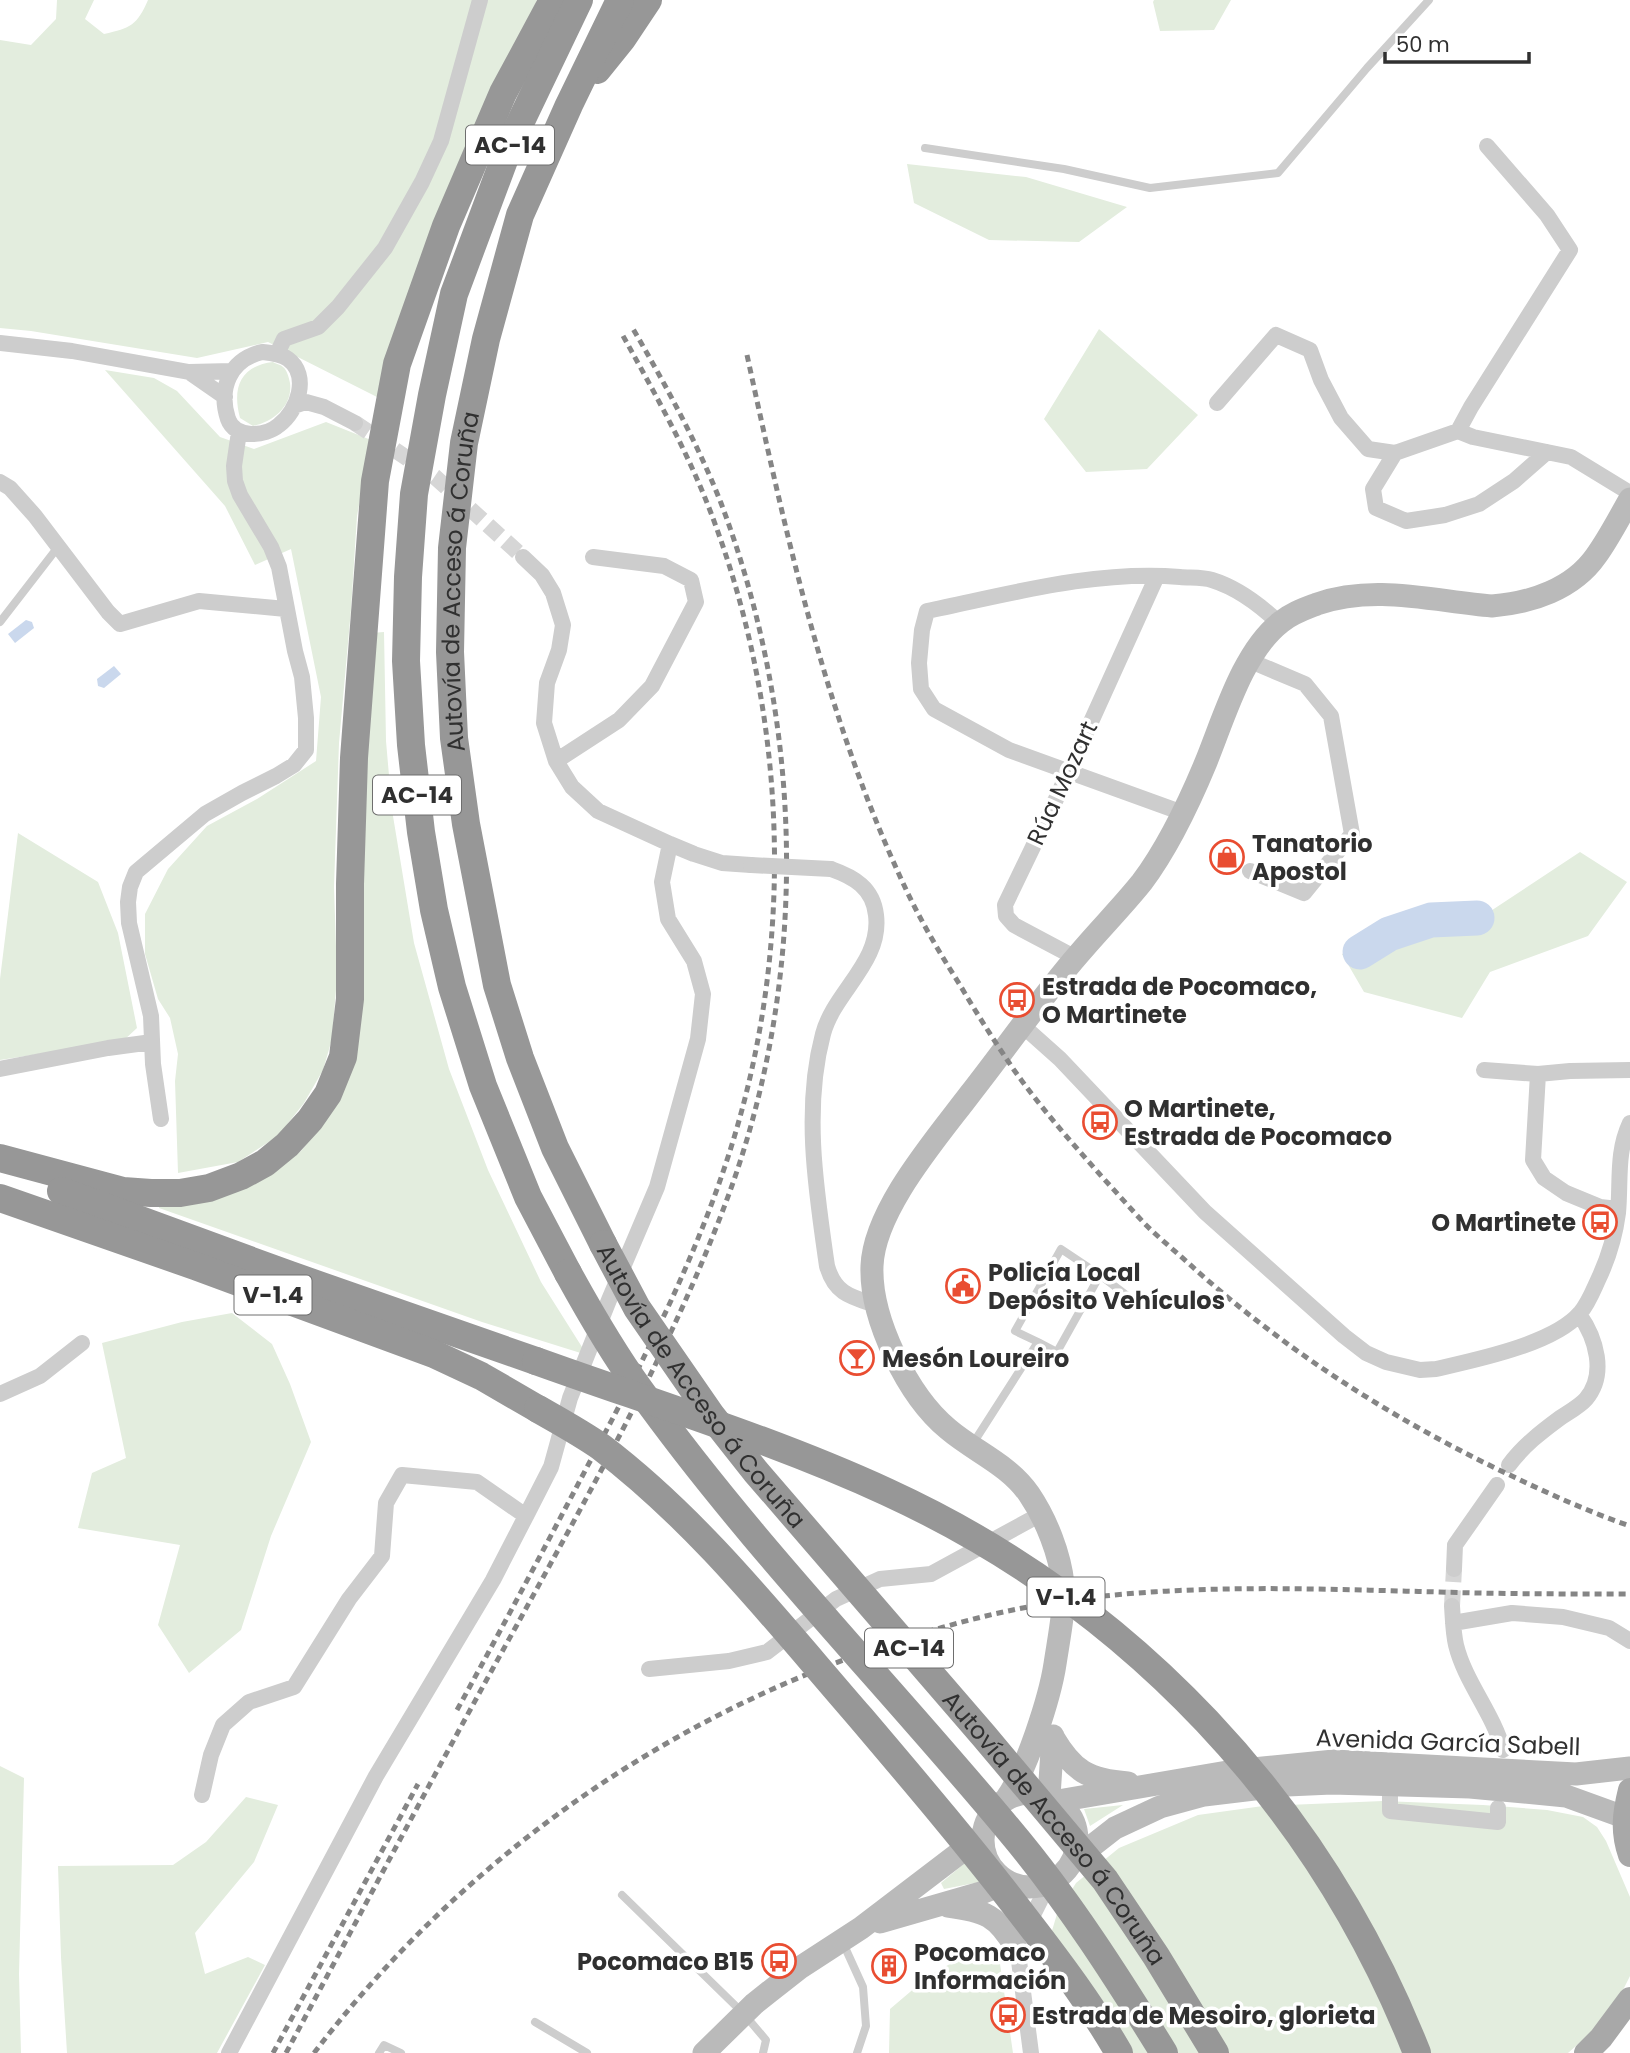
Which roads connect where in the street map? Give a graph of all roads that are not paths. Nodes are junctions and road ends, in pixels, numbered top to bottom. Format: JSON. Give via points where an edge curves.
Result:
{"nodes":[{"id":1,"x":480,"y":0,"type":"edge"},
{"id":2,"x":553,"y":0,"type":"edge"},
{"id":3,"x":559,"y":0,"type":"edge"},
{"id":4,"x":579,"y":0,"type":"edge"},
{"id":5,"x":620,"y":0,"type":"edge"},
{"id":6,"x":649,"y":0,"type":"edge"},
{"id":7,"x":1429,"y":0,"type":"edge"},
{"id":8,"x":569,"y":105,"type":"junction"},
{"id":9,"x":1487,"y":146,"type":"dead end"},
{"id":10,"x":925,"y":148,"type":"dead end"},
{"id":11,"x":454,"y":295,"type":"junction"},
{"id":12,"x":0,"y":343,"type":"edge"},
{"id":13,"x":277,"y":354,"type":"junction"},
{"id":14,"x":232,"y":371,"type":"junction"},
{"id":15,"x":189,"y":372,"type":"junction"},
{"id":16,"x":299,"y":382,"type":"junction"},
{"id":17,"x":225,"y":397,"type":"junction"},
{"id":18,"x":1217,"y":403,"type":"dead end"},
{"id":19,"x":294,"y":405,"type":"junction"},
{"id":20,"x":324,"y":407,"type":"junction"},
{"id":21,"x":355,"y":423,"type":"tunnel mouth"},
{"id":22,"x":1458,"y":431,"type":"junction"},
{"id":23,"x":239,"y":432,"type":"junction"},
{"id":24,"x":1547,"y":452,"type":"junction"},
{"id":25,"x":1395,"y":453,"type":"junction"},
{"id":26,"x":0,"y":482,"type":"edge"},
{"id":27,"x":1630,"y":493,"type":"edge"},
{"id":28,"x":1630,"y":499,"type":"edge"},
{"id":29,"x":59,"y":547,"type":"junction"},
{"id":30,"x":523,"y":557,"type":"tunnel mouth"},
{"id":31,"x":593,"y":557,"type":"dead end"},
{"id":32,"x":1157,"y":576,"type":"junction"},
{"id":33,"x":286,"y":609,"type":"junction"},
{"id":34,"x":0,"y":622,"type":"edge"},
{"id":35,"x":1279,"y":623,"type":"junction"},
{"id":36,"x":1248,"y":660,"type":"junction"},
{"id":37,"x":556,"y":761,"type":"junction"},
{"id":38,"x":1068,"y":771,"type":"junction"},
{"id":39,"x":1183,"y":813,"type":"junction"},
{"id":40,"x":670,"y":844,"type":"junction"},
{"id":41,"x":1250,"y":871,"type":"dead end"},
{"id":42,"x":1076,"y":958,"type":"junction"},
{"id":43,"x":1023,"y":1026,"type":"junction"},
{"id":44,"x":152,"y":1042,"type":"junction"},
{"id":45,"x":0,"y":1069,"type":"edge"},
{"id":46,"x":1484,"y":1070,"type":"dead end"},
{"id":47,"x":1630,"y":1070,"type":"edge"},
{"id":48,"x":1538,"y":1074,"type":"junction"},
{"id":49,"x":161,"y":1119,"type":"dead end"},
{"id":50,"x":1630,"y":1123,"type":"edge"},
{"id":51,"x":0,"y":1158,"type":"edge"},
{"id":52,"x":0,"y":1167,"type":"edge"},
{"id":53,"x":0,"y":1198,"type":"edge"},
{"id":54,"x":1621,"y":1219,"type":"edge"},
{"id":55,"x":1100,"y":1275,"type":"junction"},
{"id":56,"x":1139,"y":1304,"type":"dead end"},
{"id":57,"x":876,"y":1305,"type":"junction"},
{"id":58,"x":1579,"y":1314,"type":"junction"},
{"id":59,"x":1038,"y":1342,"type":"junction"},
{"id":60,"x":82,"y":1343,"type":"dead end"},
{"id":61,"x":0,"y":1394,"type":"edge"},
{"id":62,"x":972,"y":1446,"type":"junction"},
{"id":63,"x":1509,"y":1465,"type":"dead end"},
{"id":64,"x":1497,"y":1485,"type":"dead end"},
{"id":65,"x":1041,"y":1514,"type":"junction"},
{"id":66,"x":526,"y":1516,"type":"junction"},
{"id":67,"x":1454,"y":1569,"type":"tunnel mouth"},
{"id":68,"x":1630,"y":1640,"type":"edge"},
{"id":69,"x":649,"y":1669,"type":"dead end"},
{"id":70,"x":1053,"y":1678,"type":"junction"},
{"id":71,"x":1053,"y":1737,"type":"junction"},
{"id":72,"x":1503,"y":1750,"type":"dead end"},
{"id":73,"x":1630,"y":1768,"type":"edge"},
{"id":74,"x":1156,"y":1785,"type":"junction"},
{"id":75,"x":1390,"y":1786,"type":"junction"},
{"id":76,"x":1630,"y":1790,"type":"edge"},
{"id":77,"x":202,"y":1795,"type":"dead end"},
{"id":78,"x":1053,"y":1798,"type":"junction"},
{"id":79,"x":1006,"y":1799,"type":"junction"},
{"id":80,"x":1498,"y":1808,"type":"dead end"},
{"id":81,"x":1624,"y":1817,"type":"junction"},
{"id":82,"x":983,"y":1835,"type":"junction"},
{"id":83,"x":1630,"y":1855,"type":"edge"},
{"id":84,"x":1067,"y":1869,"type":"junction"},
{"id":85,"x":1009,"y":1882,"type":"junction"},
{"id":86,"x":622,"y":1895,"type":"dead end"},
{"id":87,"x":938,"y":1904,"type":"junction"},
{"id":88,"x":851,"y":1935,"type":"junction"},
{"id":89,"x":1017,"y":1948,"type":"junction"},
{"id":90,"x":1630,"y":1998,"type":"edge"},
{"id":91,"x":744,"y":2014,"type":"junction"},
{"id":92,"x":535,"y":2022,"type":"dead end"},
{"id":93,"x":1630,"y":2022,"type":"edge"},
{"id":94,"x":229,"y":2053,"type":"edge"},
{"id":95,"x":379,"y":2053,"type":"edge"},
{"id":96,"x":401,"y":2053,"type":"edge"},
{"id":97,"x":587,"y":2053,"type":"edge"},
{"id":98,"x":704,"y":2053,"type":"edge"},
{"id":99,"x":763,"y":2053,"type":"edge"},
{"id":100,"x":857,"y":2053,"type":"edge"},
{"id":101,"x":1031,"y":2053,"type":"edge"},
{"id":102,"x":1119,"y":2053,"type":"edge"},
{"id":103,"x":1164,"y":2053,"type":"edge"},
{"id":104,"x":1215,"y":2053,"type":"edge"},
{"id":105,"x":1417,"y":2053,"type":"edge"},
{"id":106,"x":1586,"y":2053,"type":"edge"},
{"id":107,"x":1605,"y":2053,"type":"edge"}],
"edges":[{"from":1,"to":13,"type":"street","via":[[441,141],[385,248],[318,327],[284,339]]},
{"from":2,"to":51,"type":"highway","via":[[498,105],[446,226],[397,364],[374,481],[354,758],[350,999],[343,1057],[328,1094],[310,1120],[265,1163],[209,1188],[180,1193],[123,1191]]},
{"from":3,"to":11,"type":"highway","via":[[478,192]]},
{"from":4,"to":11,"type":"highway","name":"Autovía de Acceso á Coruña","number":"AC-14","via":[[510,144]]},
{"from":5,"to":8,"type":"highway","name":"Autovía de Acceso á Coruña","number":"AC-14"},
{"from":6,"to":8,"type":"highway"},
{"from":7,"to":10,"type":"lane","via":[[1278,173],[1150,188],[1064,169]]},
{"from":8,"to":104,"type":"highway","name":"Autovía de Acceso á Coruña","number":"AC-14","bridge":true,"via":[[520,215],[485,339],[464,443],[452,548],[454,738],[481,909],[497,985],[520,1058],[555,1147],[603,1244],[638,1308],[711,1415],[1105,1880]]},
{"from":9,"to":22,"type":"street","via":[[1547,215],[1570,250]]},
{"from":11,"to":103,"type":"highway","name":"Autovía de Acceso á Coruña","number":"AC-14","bridge":true,"via":[[414,495],[406,662],[411,745],[434,910],[483,1086],[528,1196],[599,1328],[638,1388],[768,1554],[1012,1833],[1067,1906]]},
{"from":12,"to":15,"type":"street"},
{"from":13,"to":14,"type":"street","via":[[248,355]]},
{"from":13,"to":16,"type":"street","via":[[294,365]]},
{"from":14,"to":15,"type":"street"},
{"from":14,"to":17,"type":"street"},
{"from":15,"to":17,"type":"street"},
{"from":16,"to":19,"type":"street"},
{"from":16,"to":20,"type":"street"},
{"from":17,"to":23,"type":"street","via":[[228,417]]},
{"from":18,"to":25,"type":"street","via":[[1276,335],[1310,349],[1341,418],[1368,449]]},
{"from":19,"to":20,"type":"street","via":[[306,402]]},
{"from":19,"to":23,"type":"street","via":[[280,425],[268,431]]},
{"from":20,"to":21,"type":"street"},
{"from":22,"to":24,"type":"street"},
{"from":22,"to":25,"type":"street"},
{"from":23,"to":33,"type":"street","via":[[235,481],[279,567]]},
{"from":24,"to":25,"type":"street","via":[[1479,504],[1406,521],[1376,508],[1373,489]]},
{"from":24,"to":27,"type":"street","via":[[1571,457]]},
{"from":26,"to":29,"type":"street"},
{"from":28,"to":35,"type":"street","via":[[1583,571],[1534,598],[1492,606],[1357,595],[1298,611]]},
{"from":29,"to":33,"type":"street","via":[[120,624],[199,601]]},
{"from":29,"to":34,"type":"lane"},
{"from":30,"to":37,"type":"street","via":[[554,593],[563,625],[547,683],[544,723]]},
{"from":31,"to":37,"type":"street","via":[[664,566],[691,580],[696,602],[652,686],[618,720]]},
{"from":32,"to":35,"type":"street","via":[[1211,580],[1258,603]]},
{"from":32,"to":38,"type":"street","name":"Rúa Mozart"},
{"from":32,"to":38,"type":"street","via":[[1066,583],[927,611],[919,663],[921,689],[934,709],[1009,750]]},
{"from":33,"to":44,"type":"street","via":[[302,677],[306,750],[285,771],[205,814],[136,872],[130,887],[129,923],[151,1016]]},
{"from":35,"to":36,"type":"street"},
{"from":36,"to":39,"type":"street"},
{"from":36,"to":41,"type":"street","via":[[1305,684],[1331,716],[1352,834],[1304,893]]},
{"from":37,"to":40,"type":"street","via":[[572,787],[598,811]]},
{"from":38,"to":39,"type":"street"},
{"from":38,"to":42,"type":"street","name":"Rúa Mozart","via":[[1005,905],[1006,916],[1014,925]]},
{"from":39,"to":42,"type":"street","via":[[1143,880]]},
{"from":40,"to":57,"type":"street","bridge":true,"via":[[722,863],[831,869],[852,877],[871,897],[877,928],[873,943],[824,1029],[813,1093],[814,1154],[830,1278],[837,1288]]},
{"from":40,"to":66,"type":"street","via":[[663,882],[668,919],[694,961],[703,994],[698,1039],[657,1187],[570,1398],[551,1467]]},
{"from":42,"to":43,"type":"street"},
{"from":43,"to":57,"type":"street","via":[[886,1214],[872,1267]]},
{"from":43,"to":58,"type":"street","via":[[1205,1212],[1366,1353],[1403,1367],[1436,1369],[1529,1344],[1566,1326]]},
{"from":44,"to":45,"type":"street"},
{"from":44,"to":49,"type":"street"},
{"from":46,"to":48,"type":"street"},
{"from":47,"to":48,"type":"street"},
{"from":48,"to":54,"type":"street","via":[[1534,1160],[1544,1178]]},
{"from":50,"to":54,"type":"street","via":[[1620,1150]]},
{"from":52,"to":105,"type":"highway","number":"V-1.4","bridge":true,"via":[[811,1460],[888,1493],[1022,1566],[1132,1648],[1240,1757],[1335,1886],[1371,1949]]},
{"from":53,"to":102,"type":"highway","number":"V-1.4","bridge":true,"via":[[435,1354],[600,1447],[698,1534],[917,1783],[1062,1966]]},
{"from":54,"to":58,"type":"street","via":[[1609,1255]]},
{"from":55,"to":56,"type":"lane"},
{"from":55,"to":59,"type":"lane","via":[[1056,1352]]},
{"from":55,"to":59,"type":"lane","via":[[1061,1250],[1015,1331]]},
{"from":57,"to":62,"type":"street","via":[[912,1388],[936,1419]]},
{"from":58,"to":63,"type":"street","via":[[1598,1353],[1596,1383],[1586,1400],[1539,1433]]},
{"from":59,"to":62,"type":"lane"},
{"from":60,"to":61,"type":"street","via":[[40,1376]]},
{"from":62,"to":65,"type":"street","via":[[1006,1468]]},
{"from":64,"to":67,"type":"street","via":[[1455,1545]]},
{"from":65,"to":69,"type":"street","via":[[931,1574],[880,1579],[835,1599],[767,1651],[729,1661]]},
{"from":65,"to":70,"type":"street","via":[[1063,1582]]},
{"from":66,"to":77,"type":"street","via":[[477,1482],[402,1475],[386,1503],[382,1556],[294,1687],[249,1702],[223,1724]]},
{"from":66,"to":94,"type":"street","via":[[376,1776]]},
{"from":68,"to":72,"type":"street","via":[[1609,1628],[1563,1617],[1453,1615],[1457,1647]]},
{"from":70,"to":71,"type":"street"},
{"from":70,"to":79,"type":"street","via":[[1034,1737]]},
{"from":71,"to":74,"type":"street","via":[[1065,1757],[1083,1773],[1108,1781]]},
{"from":71,"to":78,"type":"street"},
{"from":73,"to":74,"type":"street","name":"Avenida García Sabell","via":[[1576,1774],[1334,1761],[1233,1771]]},
{"from":74,"to":78,"type":"street","name":"Avenida García Sabell"},
{"from":75,"to":80,"type":"street","via":[[1390,1811],[1498,1822]]},
{"from":75,"to":81,"type":"street","name":"Avenida García Sabell","via":[[1470,1787],[1566,1796]]},
{"from":75,"to":84,"type":"street","name":"Avenida García Sabell","via":[[1310,1784],[1205,1796],[1160,1807],[1115,1828]]},
{"from":76,"to":81,"type":"main road"},
{"from":78,"to":79,"type":"street","via":[[1035,1792]]},
{"from":78,"to":84,"type":"street","via":[[1068,1810],[1078,1834]]},
{"from":79,"to":82,"type":"street","via":[[987,1820]]},
{"from":81,"to":83,"type":"main road"},
{"from":82,"to":85,"type":"street","via":[[988,1862]]},
{"from":82,"to":88,"type":"street"},
{"from":84,"to":85,"type":"street","via":[[1036,1887]]},
{"from":84,"to":89,"type":"street","via":[[1041,1899]]},
{"from":85,"to":87,"type":"street"},
{"from":85,"to":89,"type":"street"},
{"from":86,"to":91,"type":"lane"},
{"from":87,"to":88,"type":"street"},
{"from":87,"to":89,"type":"street","via":[[983,1913],[999,1923]]},
{"from":88,"to":91,"type":"street","via":[[801,1967]]},
{"from":88,"to":100,"type":"lane","via":[[866,2026]]},
{"from":89,"to":101,"type":"street"},
{"from":90,"to":106,"type":"main road"},
{"from":91,"to":98,"type":"street"},
{"from":91,"to":99,"type":"lane","via":[[766,2040]]},
{"from":92,"to":97,"type":"lane"},
{"from":93,"to":107,"type":"main road"},
{"from":95,"to":96,"type":"lane","via":[[384,2045]]}]}
